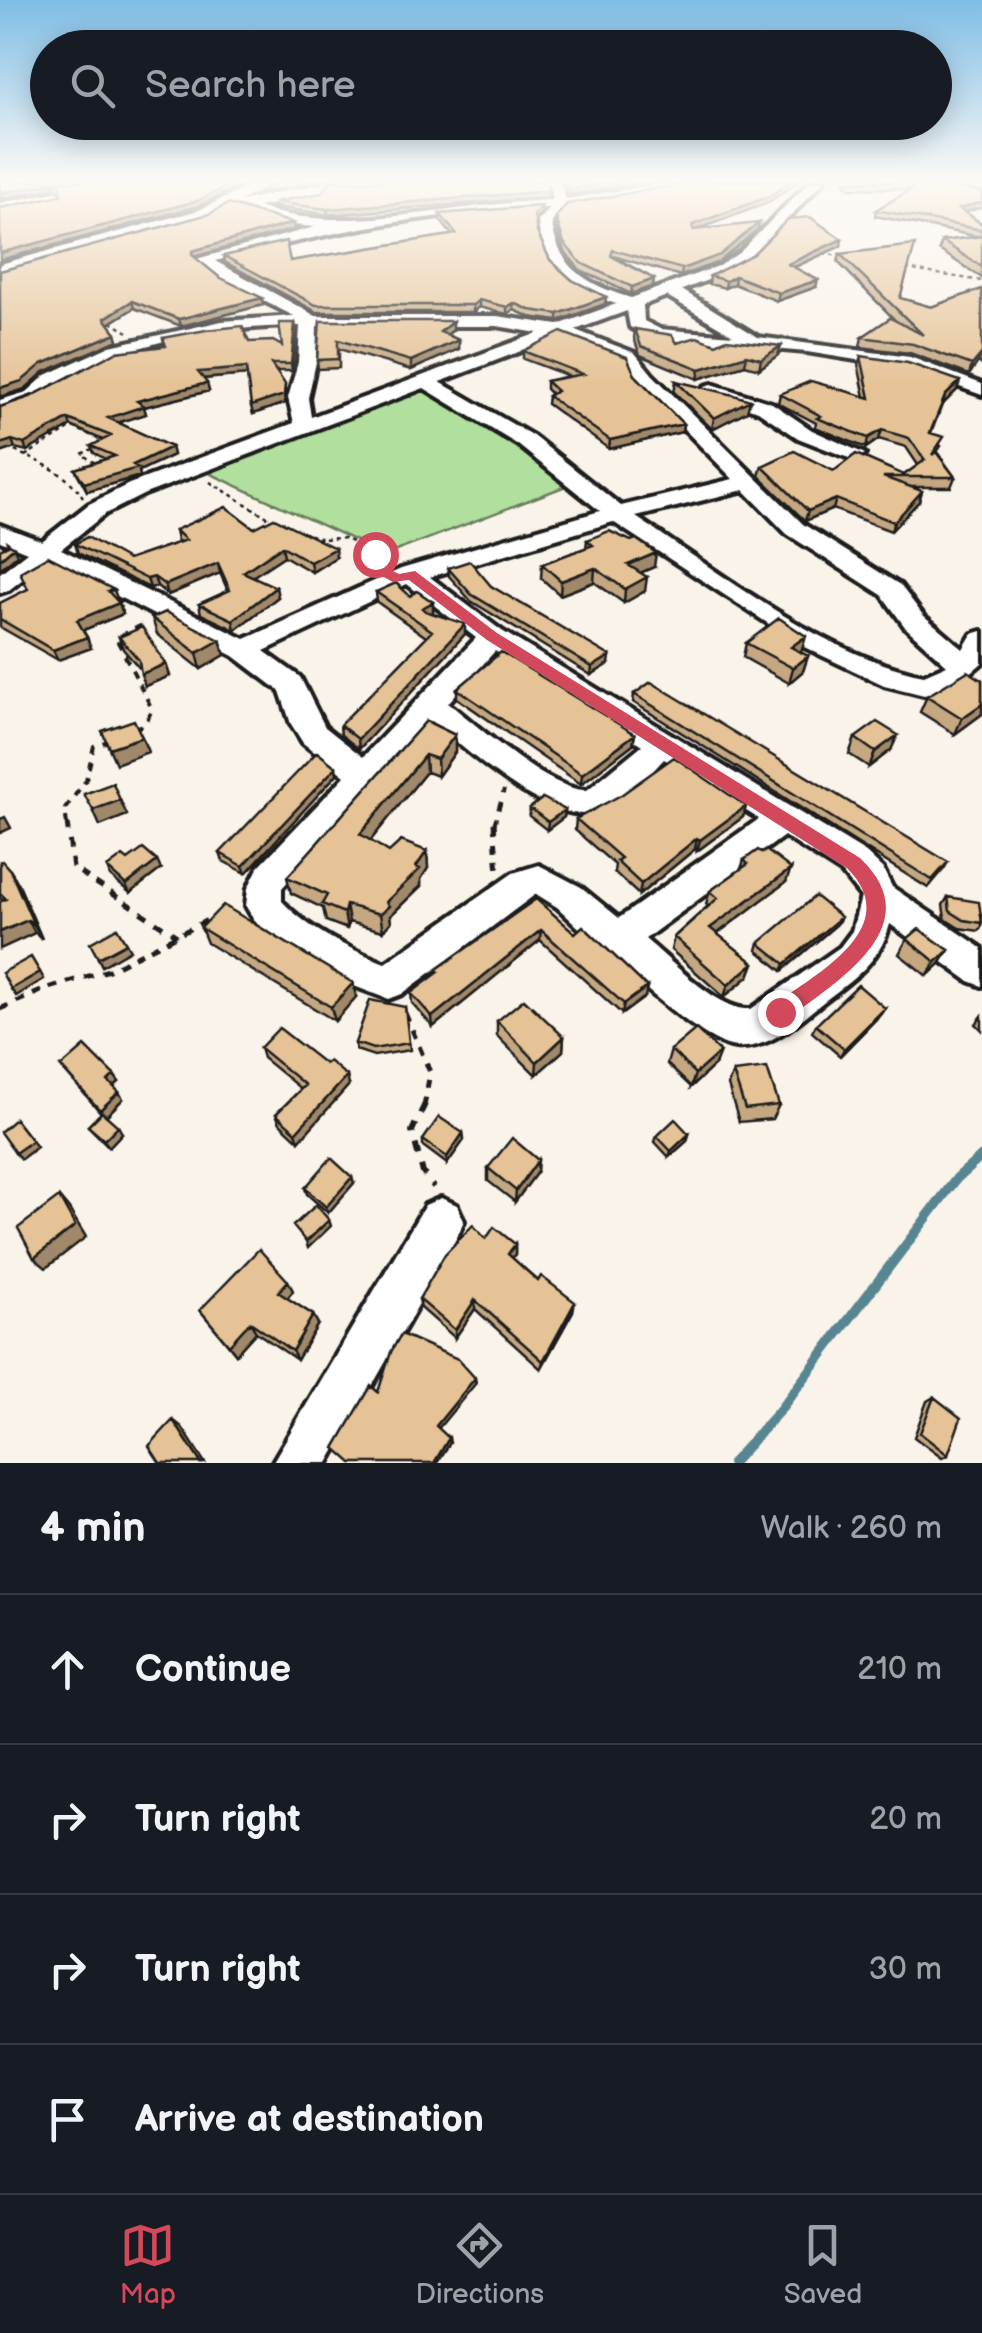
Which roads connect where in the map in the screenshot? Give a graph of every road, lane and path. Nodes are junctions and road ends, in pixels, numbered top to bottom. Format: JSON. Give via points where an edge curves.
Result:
{"nodes":[{"id":1,"x":73,"y":249,"type":"edge"},
{"id":2,"x":242,"y":249,"type":"edge"},
{"id":3,"x":550,"y":249,"type":"edge"},
{"id":4,"x":750,"y":249,"type":"edge"},
{"id":5,"x":812,"y":251,"type":"edge"},
{"id":6,"x":847,"y":258,"type":"edge"},
{"id":7,"x":898,"y":268,"type":"edge"},
{"id":8,"x":0,"y":269,"type":"edge"},
{"id":9,"x":982,"y":281,"type":"edge"},
{"id":10,"x":668,"y":289,"type":"junction"},
{"id":11,"x":636,"y":314,"type":"junction"},
{"id":12,"x":310,"y":319,"type":"junction"},
{"id":13,"x":107,"y":320,"type":"edge"},
{"id":14,"x":561,"y":331,"type":"junction"},
{"id":15,"x":757,"y":342,"type":"junction"},
{"id":16,"x":136,"y":344,"type":"junction"},
{"id":17,"x":633,"y":360,"type":"junction"},
{"id":18,"x":425,"y":381,"type":"junction"},
{"id":19,"x":981,"y":389,"type":"edge"},
{"id":20,"x":0,"y":406,"type":"edge"},
{"id":21,"x":86,"y":420,"type":"edge"},
{"id":22,"x":305,"y":425,"type":"junction"},
{"id":23,"x":72,"y":426,"type":"junction"},
{"id":24,"x":0,"y":453,"type":"edge"},
{"id":25,"x":854,"y":454,"type":"edge"},
{"id":26,"x":24,"y":456,"type":"junction"},
{"id":27,"x":190,"y":467,"type":"junction"},
{"id":28,"x":749,"y":481,"type":"junction"},
{"id":29,"x":137,"y":489,"type":"junction"},
{"id":30,"x":97,"y":508,"type":"junction"},
{"id":31,"x":616,"y":514,"type":"junction"},
{"id":32,"x":0,"y":532,"type":"edge"},
{"id":33,"x":45,"y":550,"type":"junction"},
{"id":34,"x":404,"y":576,"type":"junction"},
{"id":35,"x":0,"y":586,"type":"edge"},
{"id":36,"x":166,"y":612,"type":"junction"},
{"id":37,"x":492,"y":637,"type":"junction"},
{"id":38,"x":982,"y":640,"type":"edge"},
{"id":39,"x":244,"y":650,"type":"junction"},
{"id":40,"x":965,"y":666,"type":"junction"},
{"id":41,"x":429,"y":704,"type":"junction"},
{"id":42,"x":124,"y":735,"type":"edge"},
{"id":43,"x":109,"y":740,"type":"edge"},
{"id":44,"x":664,"y":742,"type":"junction"},
{"id":45,"x":366,"y":776,"type":"junction"},
{"id":46,"x":500,"y":793,"type":"dead end"},
{"id":47,"x":782,"y":820,"type":"junction"},
{"id":48,"x":878,"y":898,"type":"junction"},
{"id":49,"x":501,"y":902,"type":"junction"},
{"id":50,"x":221,"y":912,"type":"edge"},
{"id":51,"x":176,"y":936,"type":"junction"},
{"id":52,"x":618,"y":938,"type":"junction"},
{"id":53,"x":982,"y":969,"type":"edge"},
{"id":54,"x":389,"y":982,"type":"junction"},
{"id":55,"x":0,"y":1009,"type":"edge"},
{"id":56,"x":441,"y":1221,"type":"joint"},
{"id":57,"x":299,"y":1463,"type":"edge"}],
"edges":[{"from":1,"to":8,"type":"street"},
{"from":2,"to":12,"type":"street","via":[[204,259]]},
{"from":3,"to":11,"type":"street","via":[[584,288]]},
{"from":4,"to":10,"type":"street","via":[[738,261]]},
{"from":5,"to":6,"type":"path"},
{"from":7,"to":9,"type":"path"},
{"from":10,"to":11,"type":"street"},
{"from":10,"to":15,"type":"street"},
{"from":11,"to":14,"type":"street"},
{"from":11,"to":15,"type":"street","via":[[669,336]]},
{"from":11,"to":17,"type":"street","via":[[626,340]]},
{"from":12,"to":14,"type":"street","via":[[497,321]]},
{"from":12,"to":16,"type":"street","via":[[236,323]]},
{"from":12,"to":22,"type":"street","via":[[296,400]]},
{"from":13,"to":16,"type":"path","via":[[122,325]]},
{"from":14,"to":17,"type":"street"},
{"from":14,"to":18,"type":"street"},
{"from":15,"to":19,"type":"street","via":[[910,363]]},
{"from":16,"to":20,"type":"street","via":[[53,379],[34,396]]},
{"from":17,"to":25,"type":"street","via":[[684,384],[754,402]]},
{"from":17,"to":28,"type":"street"},
{"from":18,"to":22,"type":"street"},
{"from":18,"to":31,"type":"street","via":[[491,416]]},
{"from":21,"to":23,"type":"path"},
{"from":22,"to":27,"type":"street"},
{"from":23,"to":26,"type":"path"},
{"from":23,"to":29,"type":"path","via":[[106,442],[82,454]]},
{"from":24,"to":26,"type":"path","via":[[10,449]]},
{"from":26,"to":30,"type":"path","via":[[76,485]]},
{"from":27,"to":29,"type":"street"},
{"from":27,"to":34,"type":"path","via":[[286,527],[322,539],[344,538],[375,554],[373,566]]},
{"from":28,"to":31,"type":"street"},
{"from":28,"to":40,"type":"street","via":[[796,528],[890,590]]},
{"from":29,"to":30,"type":"street"},
{"from":30,"to":33,"type":"street"},
{"from":31,"to":34,"type":"street"},
{"from":31,"to":40,"type":"street","via":[[769,613],[876,672],[927,686]]},
{"from":32,"to":33,"type":"street"},
{"from":33,"to":35,"type":"street"},
{"from":33,"to":36,"type":"street"},
{"from":34,"to":37,"type":"street"},
{"from":34,"to":39,"type":"street"},
{"from":36,"to":39,"type":"street"},
{"from":36,"to":42,"type":"path","via":[[116,638],[152,709],[146,722]]},
{"from":37,"to":41,"type":"street"},
{"from":37,"to":44,"type":"street"},
{"from":38,"to":40,"type":"street"},
{"from":39,"to":45,"type":"street","via":[[290,684],[314,735]]},
{"from":41,"to":44,"type":"street","via":[[572,804],[606,794]]},
{"from":41,"to":45,"type":"street"},
{"from":43,"to":51,"type":"path","via":[[94,746],[91,774],[65,808],[73,868]]},
{"from":44,"to":47,"type":"street"},
{"from":45,"to":54,"type":"street","via":[[285,858],[265,888],[264,906],[312,949]]},
{"from":46,"to":49,"type":"path","via":[[494,823]]},
{"from":47,"to":48,"type":"street","via":[[854,863]]},
{"from":47,"to":52,"type":"street"},
{"from":48,"to":52,"type":"street","via":[[868,938],[853,958],[757,1028],[734,1029],[708,1015]]},
{"from":48,"to":53,"type":"street"},
{"from":49,"to":52,"type":"street","via":[[525,882],[540,879]]},
{"from":49,"to":54,"type":"street"},
{"from":50,"to":51,"type":"path"},
{"from":51,"to":55,"type":"path","via":[[109,970]]},
{"from":54,"to":56,"type":"path","via":[[421,1043],[432,1082],[430,1101],[412,1131],[423,1172],[441,1197]]},
{"from":56,"to":57,"type":"street"}]}
